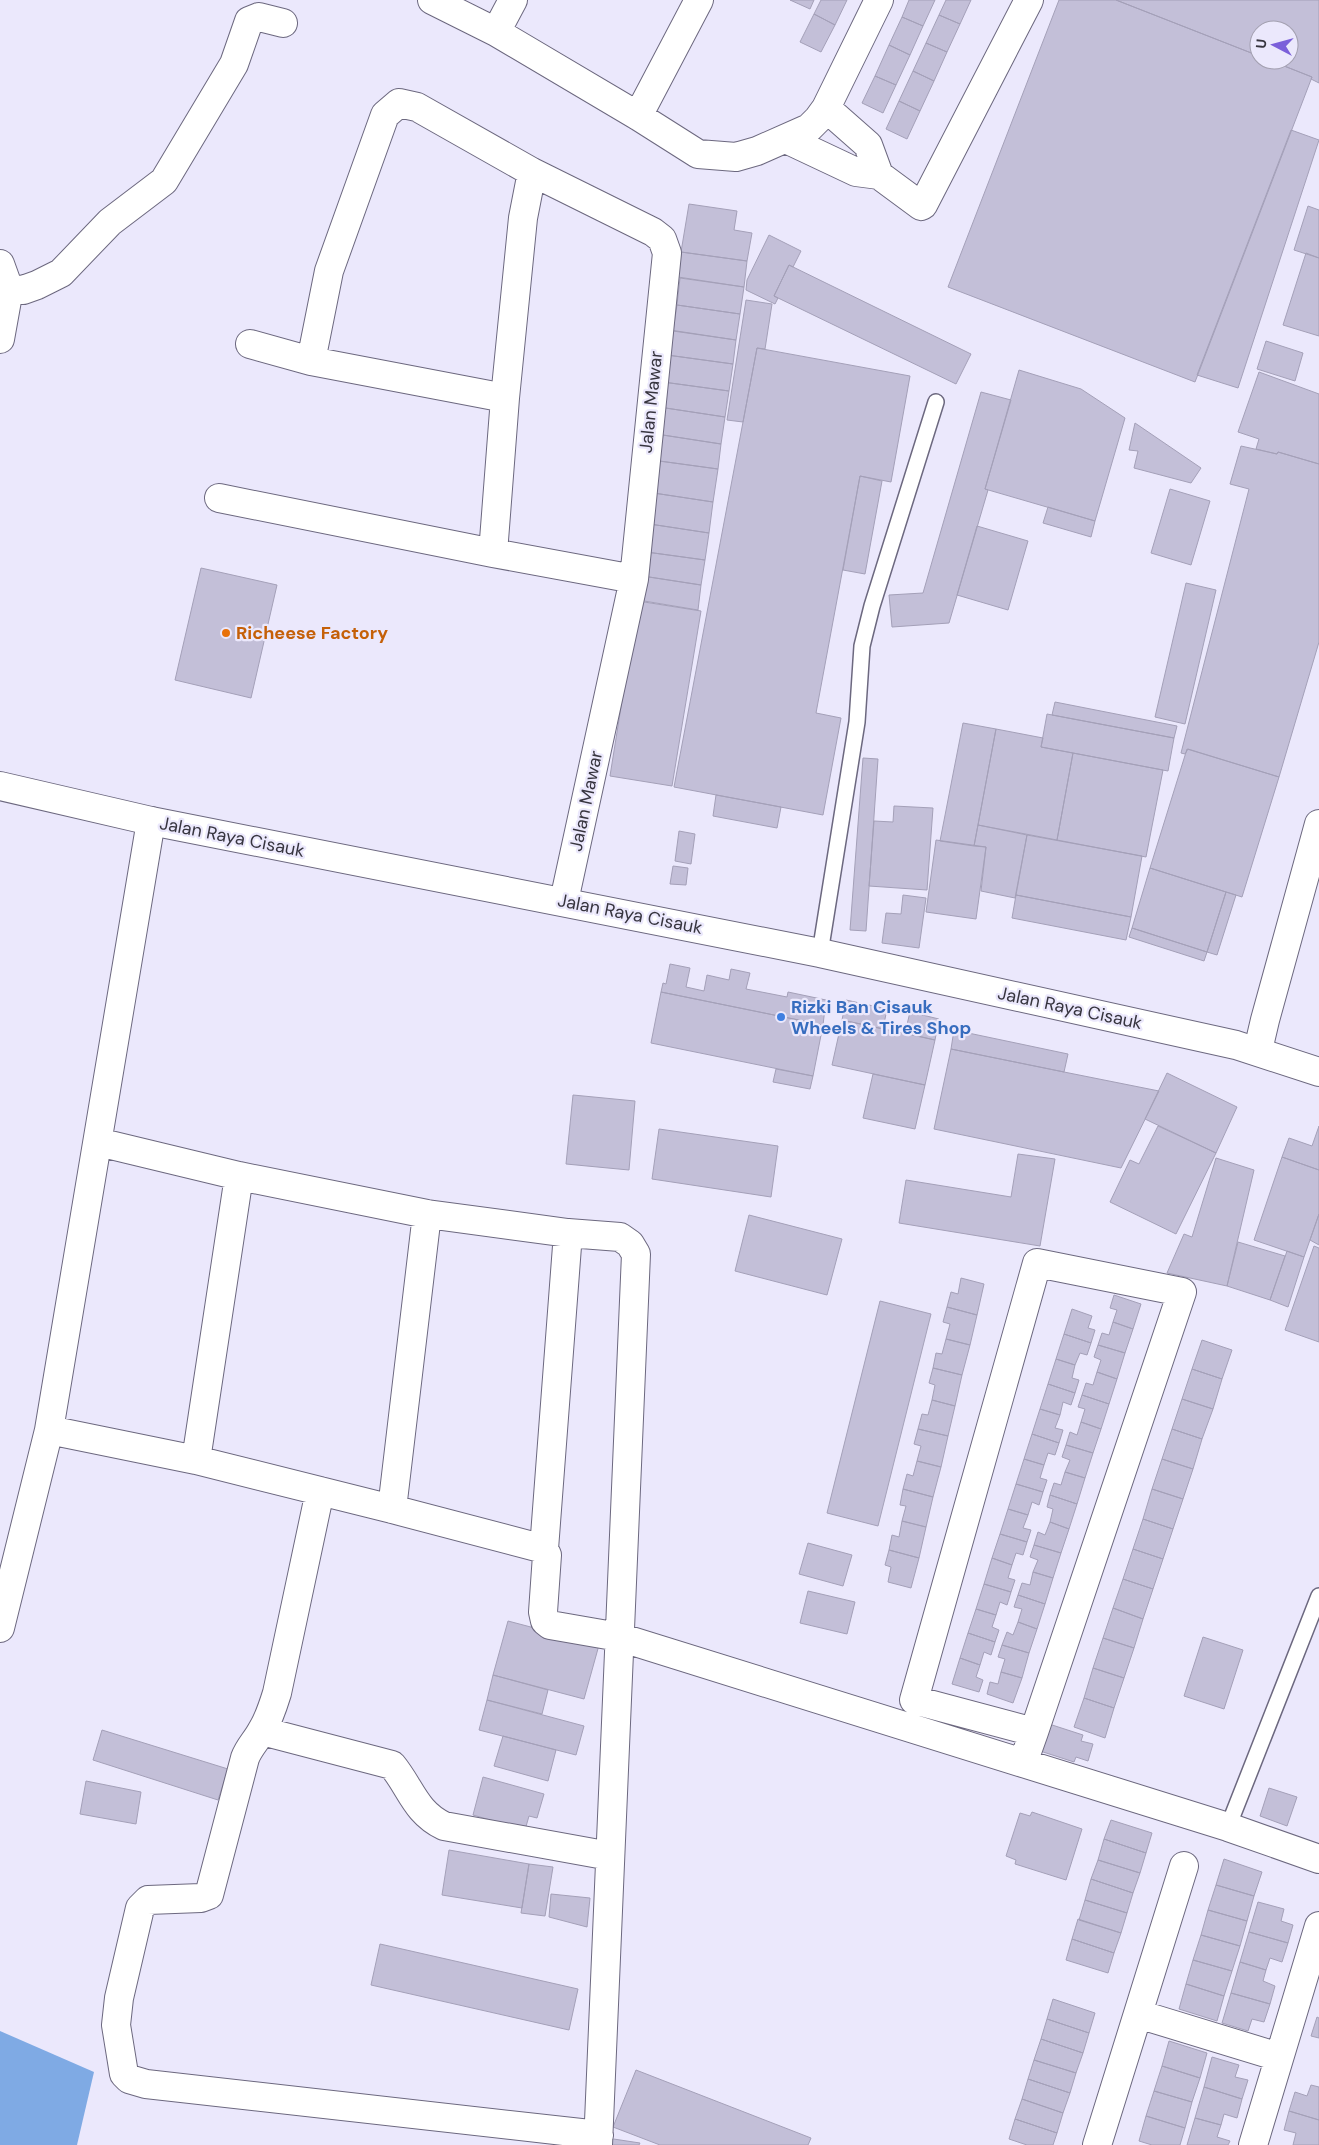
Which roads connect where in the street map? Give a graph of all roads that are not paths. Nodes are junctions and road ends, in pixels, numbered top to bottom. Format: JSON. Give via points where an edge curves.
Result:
{"nodes":[{"id":1,"x":432,"y":0,"type":"edge"},
{"id":2,"x":513,"y":0,"type":"edge"},
{"id":3,"x":699,"y":0,"type":"edge"},
{"id":4,"x":879,"y":0,"type":"edge"},
{"id":5,"x":1029,"y":0,"type":"edge"},
{"id":6,"x":283,"y":23,"type":"dead end"},
{"id":7,"x":496,"y":32,"type":"junction"},
{"id":8,"x":826,"y":108,"type":"junction"},
{"id":9,"x":638,"y":116,"type":"junction"},
{"id":10,"x":786,"y":139,"type":"junction"},
{"id":11,"x":532,"y":172,"type":"junction"},
{"id":12,"x":878,"y":175,"type":"junction"},
{"id":13,"x":0,"y":264,"type":"edge"},
{"id":14,"x":9,"y":289,"type":"junction"},
{"id":15,"x":0,"y":339,"type":"edge"},
{"id":16,"x":250,"y":344,"type":"dead end"},
{"id":17,"x":311,"y":361,"type":"junction"},
{"id":18,"x":505,"y":398,"type":"junction"},
{"id":19,"x":936,"y":402,"type":"dead end"},
{"id":20,"x":219,"y":498,"type":"dead end"},
{"id":21,"x":493,"y":553,"type":"junction"},
{"id":22,"x":634,"y":578,"type":"junction"},
{"id":23,"x":0,"y":786,"type":"edge"},
{"id":24,"x":151,"y":821,"type":"junction"},
{"id":25,"x":1319,"y":824,"type":"edge"},
{"id":26,"x":564,"y":901,"type":"junction"},
{"id":27,"x":820,"y":953,"type":"junction"},
{"id":28,"x":1258,"y":1050,"type":"junction"},
{"id":29,"x":1319,"y":1072,"type":"edge"},
{"id":30,"x":98,"y":1142,"type":"junction"},
{"id":31,"x":239,"y":1176,"type":"junction"},
{"id":32,"x":427,"y":1214,"type":"junction"},
{"id":33,"x":568,"y":1233,"type":"junction"},
{"id":34,"x":49,"y":1430,"type":"junction"},
{"id":35,"x":196,"y":1460,"type":"junction"},
{"id":36,"x":320,"y":1491,"type":"junction"},
{"id":37,"x":392,"y":1509,"type":"junction"},
{"id":38,"x":544,"y":1549,"type":"junction"},
{"id":39,"x":1319,"y":1596,"type":"edge"},
{"id":40,"x":0,"y":1628,"type":"edge"},
{"id":41,"x":619,"y":1636,"type":"junction"},
{"id":42,"x":262,"y":1732,"type":"junction"},
{"id":43,"x":1034,"y":1732,"type":"junction"},
{"id":44,"x":1023,"y":1763,"type":"junction"},
{"id":45,"x":1228,"y":1827,"type":"junction"},
{"id":46,"x":610,"y":1856,"type":"junction"},
{"id":47,"x":1319,"y":1859,"type":"edge"},
{"id":48,"x":1184,"y":1866,"type":"dead end"},
{"id":49,"x":1319,"y":1926,"type":"edge"},
{"id":50,"x":1138,"y":2014,"type":"junction"},
{"id":51,"x":1279,"y":2057,"type":"junction"},
{"id":52,"x":598,"y":2140,"type":"edge"},
{"id":53,"x":1097,"y":2145,"type":"edge"},
{"id":54,"x":1253,"y":2145,"type":"edge"}],
"edges":[{"from":1,"to":7,"type":"street"},
{"from":2,"to":7,"type":"street"},
{"from":3,"to":9,"type":"street"},
{"from":4,"to":8,"type":"street"},
{"from":5,"to":12,"type":"street","via":[[923,205]]},
{"from":6,"to":14,"type":"street","via":[[259,17],[249,21],[234,64],[164,181],[110,222],[61,273],[30,288]]},
{"from":7,"to":9,"type":"street"},
{"from":8,"to":10,"type":"street","via":[[809,128]]},
{"from":8,"to":12,"type":"street","via":[[868,145]]},
{"from":9,"to":10,"type":"street","via":[[698,154],[736,157]]},
{"from":10,"to":12,"type":"street","via":[[856,172]]},
{"from":11,"to":17,"type":"street","name":"Jalan Mawar","via":[[417,108],[399,103],[385,115],[374,140],[329,271]]},
{"from":11,"to":18,"type":"street","via":[[523,218]]},
{"from":11,"to":22,"type":"street","name":"Jalan Mawar","via":[[653,232],[662,239],[667,253]]},
{"from":13,"to":14,"type":"street"},
{"from":14,"to":15,"type":"street"},
{"from":16,"to":17,"type":"street"},
{"from":17,"to":18,"type":"street"},
{"from":18,"to":21,"type":"street"},
{"from":19,"to":27,"type":"lane","via":[[862,646],[857,722]]},
{"from":20,"to":21,"type":"street"},
{"from":21,"to":22,"type":"street"},
{"from":22,"to":26,"type":"street","name":"Jalan Mawar"},
{"from":23,"to":24,"type":"street","name":"Jalan Raya Cisauk"},
{"from":24,"to":26,"type":"street","name":"Jalan Raya Cisauk"},
{"from":24,"to":30,"type":"street"},
{"from":25,"to":28,"type":"street"},
{"from":26,"to":27,"type":"street","name":"Jalan Raya Cisauk"},
{"from":27,"to":28,"type":"street","name":"Jalan Raya Cisauk"},
{"from":28,"to":29,"type":"street","name":"Jalan Raya Cisauk"},
{"from":30,"to":31,"type":"street"},
{"from":30,"to":34,"type":"street"},
{"from":31,"to":32,"type":"street"},
{"from":31,"to":35,"type":"street"},
{"from":32,"to":33,"type":"street"},
{"from":32,"to":37,"type":"street"},
{"from":33,"to":38,"type":"street"},
{"from":33,"to":41,"type":"street","via":[[620,1237],[636,1254]]},
{"from":34,"to":35,"type":"street"},
{"from":34,"to":40,"type":"street"},
{"from":35,"to":36,"type":"street"},
{"from":36,"to":37,"type":"street"},
{"from":36,"to":42,"type":"street","via":[[277,1693]]},
{"from":37,"to":38,"type":"street"},
{"from":38,"to":41,"type":"street","via":[[547,1555],[545,1621],[550,1625]]},
{"from":39,"to":45,"type":"lane"},
{"from":41,"to":44,"type":"street"},
{"from":41,"to":46,"type":"street"},
{"from":42,"to":46,"type":"street","via":[[392,1765],[419,1808],[430,1820],[444,1826]]},
{"from":42,"to":52,"type":"street","via":[[245,1758],[209,1895],[148,1900],[140,1908],[116,2025],[124,2074],[146,2084]]},
{"from":43,"to":43,"type":"street","via":[[1182,1292],[1037,1263],[914,1700]]},
{"from":43,"to":44,"type":"street"},
{"from":44,"to":45,"type":"street"},
{"from":45,"to":47,"type":"street"},
{"from":46,"to":52,"type":"street"},
{"from":48,"to":50,"type":"street"},
{"from":49,"to":51,"type":"street"},
{"from":50,"to":51,"type":"street"},
{"from":50,"to":53,"type":"street"},
{"from":51,"to":54,"type":"street"}]}
